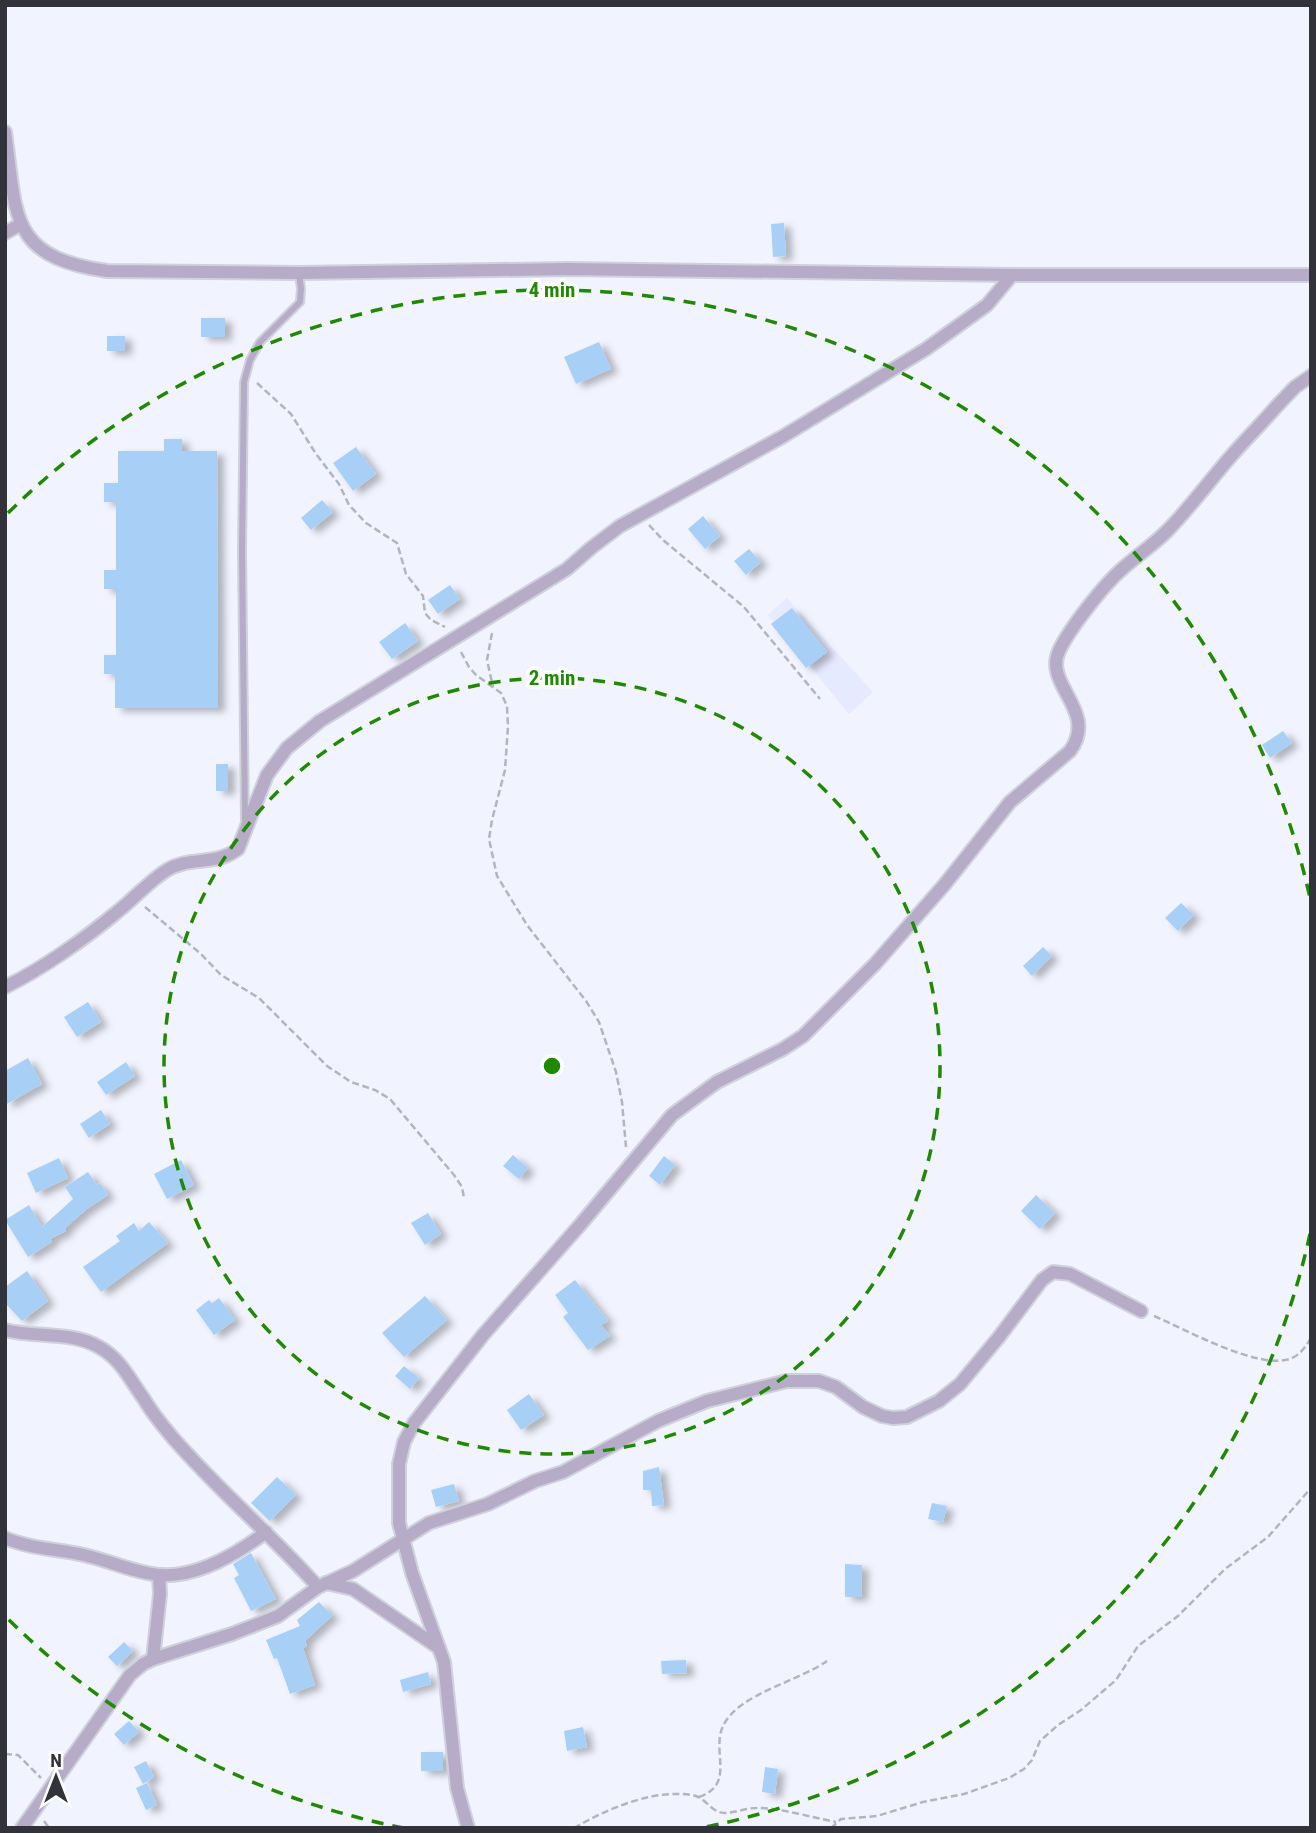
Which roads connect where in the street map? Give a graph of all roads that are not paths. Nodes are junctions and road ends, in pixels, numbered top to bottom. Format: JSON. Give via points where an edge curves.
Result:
{"nodes":[{"id":1,"x":5,"y":132,"type":"edge"},
{"id":2,"x":21,"y":224,"type":"junction"},
{"id":3,"x":5,"y":233,"type":"edge"},
{"id":4,"x":299,"y":273,"type":"junction"},
{"id":5,"x":1012,"y":275,"type":"junction"},
{"id":6,"x":1311,"y":275,"type":"edge"},
{"id":7,"x":1311,"y":376,"type":"edge"},
{"id":8,"x":245,"y":835,"type":"junction"},
{"id":9,"x":5,"y":987,"type":"edge"},
{"id":10,"x":1141,"y":1311,"type":"road end"},
{"id":11,"x":5,"y":1331,"type":"edge"},
{"id":12,"x":266,"y":1532,"type":"junction"},
{"id":13,"x":5,"y":1538,"type":"edge"},
{"id":14,"x":402,"y":1540,"type":"junction"},
{"id":15,"x":159,"y":1575,"type":"junction"},
{"id":16,"x":322,"y":1585,"type":"junction"},
{"id":17,"x":440,"y":1648,"type":"junction"},
{"id":18,"x":153,"y":1659,"type":"junction"},
{"id":19,"x":22,"y":1828,"type":"edge"},
{"id":20,"x":468,"y":1828,"type":"edge"}],
"edges":[{"from":1,"to":2,"type":"street"},
{"from":2,"to":3,"type":"street"},
{"from":2,"to":4,"type":"street","via":[[43,250],[76,267],[142,273]]},
{"from":4,"to":5,"type":"street","via":[[568,270]]},
{"from":4,"to":8,"type":"lane","via":[[300,302],[260,342],[246,374],[242,452]]},
{"from":5,"to":6,"type":"street"},
{"from":5,"to":8,"type":"street","via":[[986,305],[926,349],[782,438],[642,513],[567,569],[302,734],[267,775]]},
{"from":7,"to":14,"type":"street","via":[[1295,387],[1165,533],[1102,589],[1061,646],[1056,668],[1078,721],[1070,751],[1010,802],[929,903],[835,1007],[793,1043],[717,1082],[657,1129],[414,1423],[399,1464]]},
{"from":8,"to":9,"type":"street","via":[[228,857],[176,866],[162,874],[103,924]]},
{"from":10,"to":14,"type":"street","via":[[1070,1274],[1053,1272],[960,1384],[907,1417],[882,1416],[819,1381],[766,1384],[683,1409],[563,1472],[535,1480],[488,1504],[438,1518]]},
{"from":11,"to":12,"type":"street","via":[[99,1346],[127,1371],[173,1437]]},
{"from":12,"to":15,"type":"street","via":[[217,1562]]},
{"from":12,"to":16,"type":"street"},
{"from":13,"to":15,"type":"street"},
{"from":14,"to":16,"type":"street"},
{"from":14,"to":17,"type":"street"},
{"from":15,"to":18,"type":"street"},
{"from":16,"to":17,"type":"street","via":[[352,1589]]},
{"from":16,"to":18,"type":"street","via":[[268,1620]]},
{"from":17,"to":20,"type":"street","via":[[457,1788]]},
{"from":18,"to":19,"type":"street","via":[[130,1675]]}]}
